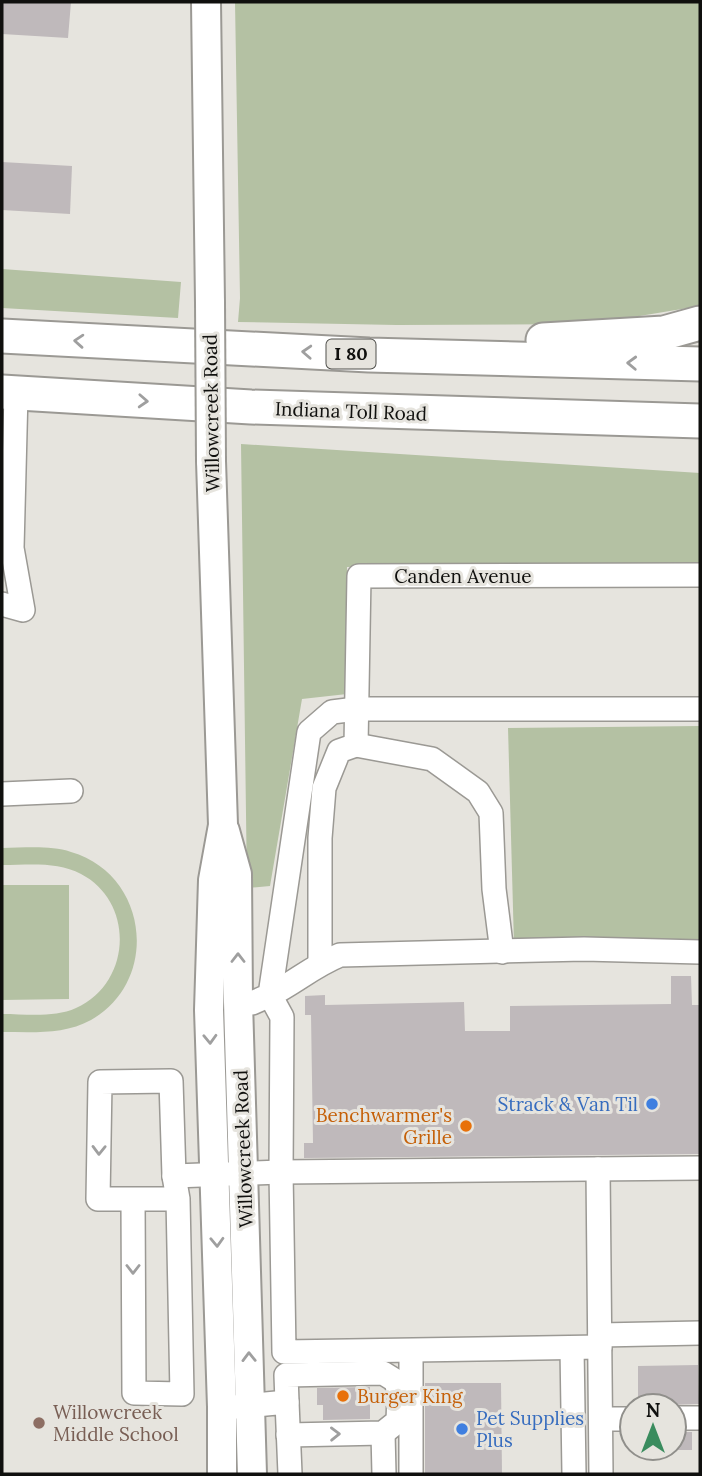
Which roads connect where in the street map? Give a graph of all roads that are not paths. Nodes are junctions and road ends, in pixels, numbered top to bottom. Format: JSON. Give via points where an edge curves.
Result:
{"nodes":[{"id":1,"x":206,"y":2,"type":"edge"},
{"id":2,"x":700,"y":323,"type":"edge"},
{"id":3,"x":2,"y":336,"type":"edge"},
{"id":4,"x":369,"y":355,"type":"junction"},
{"id":5,"x":700,"y":364,"type":"edge"},
{"id":6,"x":9,"y":393,"type":"edge"},
{"id":7,"x":458,"y":415,"type":"junction"},
{"id":8,"x":700,"y":421,"type":"edge"},
{"id":9,"x":700,"y":439,"type":"edge"},
{"id":10,"x":700,"y":575,"type":"edge"},
{"id":11,"x":13,"y":607,"type":"edge"},
{"id":12,"x":356,"y":709,"type":"junction"},
{"id":13,"x":700,"y":709,"type":"edge"},
{"id":14,"x":356,"y":745,"type":"junction"},
{"id":15,"x":71,"y":791,"type":"dead end"},
{"id":16,"x":2,"y":794,"type":"edge"},
{"id":17,"x":223,"y":825,"type":"junction"},
{"id":18,"x":502,"y":952,"type":"junction"},
{"id":19,"x":700,"y":952,"type":"edge"},
{"id":20,"x":320,"y":963,"type":"junction"},
{"id":21,"x":270,"y":995,"type":"junction"},
{"id":22,"x":238,"y":1002,"type":"junction"},
{"id":23,"x":700,"y":1168,"type":"edge"},
{"id":24,"x":598,"y":1169,"type":"junction"},
{"id":25,"x":281,"y":1172,"type":"junction"},
{"id":26,"x":215,"y":1174,"type":"junction"},
{"id":27,"x":245,"y":1174,"type":"junction"},
{"id":28,"x":174,"y":1176,"type":"junction"},
{"id":29,"x":178,"y":1199,"type":"junction"},
{"id":30,"x":133,"y":1200,"type":"junction"},
{"id":31,"x":700,"y":1333,"type":"edge"},
{"id":32,"x":600,"y":1341,"type":"junction"},
{"id":33,"x":572,"y":1348,"type":"junction"},
{"id":34,"x":411,"y":1351,"type":"junction"},
{"id":35,"x":287,"y":1402,"type":"junction"},
{"id":36,"x":250,"y":1406,"type":"junction"},
{"id":37,"x":222,"y":1407,"type":"junction"},
{"id":38,"x":601,"y":1419,"type":"junction"},
{"id":39,"x":618,"y":1419,"type":"edge"},
{"id":40,"x":383,"y":1433,"type":"junction"},
{"id":41,"x":288,"y":1435,"type":"junction"},
{"id":42,"x":222,"y":1474,"type":"edge"},
{"id":43,"x":252,"y":1474,"type":"edge"},
{"id":44,"x":290,"y":1474,"type":"edge"},
{"id":45,"x":384,"y":1474,"type":"edge"},
{"id":46,"x":411,"y":1474,"type":"edge"},
{"id":47,"x":574,"y":1474,"type":"edge"},
{"id":48,"x":601,"y":1474,"type":"edge"}],
"edges":[{"from":1,"to":17,"type":"main road","name":"Willowcreek Road","bridge":true,"via":[[211,461]]},
{"from":2,"to":4,"type":"highway","via":[[664,333],[448,342]]},
{"from":4,"to":3,"type":"highway","number":"I 80","one_way":true},
{"from":5,"to":4,"type":"highway","number":"I 80","one_way":true},
{"from":6,"to":7,"type":"highway","name":"Indiana Toll Road","one_way":true},
{"from":6,"to":11,"type":"street"},
{"from":7,"to":8,"type":"highway","name":"Indiana Toll Road"},
{"from":7,"to":9,"type":"highway","via":[[614,434]]},
{"from":10,"to":12,"type":"street","name":"Canden Avenue","via":[[359,576]]},
{"from":12,"to":13,"type":"street"},
{"from":12,"to":14,"type":"street"},
{"from":12,"to":21,"type":"street","via":[[332,712],[309,732]]},
{"from":14,"to":18,"type":"street","via":[[432,759],[478,792],[491,813]]},
{"from":14,"to":20,"type":"street","via":[[339,751],[324,788]]},
{"from":15,"to":16,"type":"street"},
{"from":22,"to":17,"type":"main road","name":"Willowcreek Road","one_way":true,"via":[[237,874]]},
{"from":17,"to":26,"type":"main road","name":"Willowcreek Road","one_way":true,"via":[[213,880],[209,1010]]},
{"from":18,"to":19,"type":"street"},
{"from":18,"to":20,"type":"street","via":[[340,955]]},
{"from":20,"to":21,"type":"street"},
{"from":21,"to":22,"type":"street","via":[[252,1003]]},
{"from":21,"to":25,"type":"street","via":[[282,1017]]},
{"from":22,"to":27,"type":"main road","name":"Willowcreek Road"},
{"from":23,"to":24,"type":"street"},
{"from":24,"to":25,"type":"street"},
{"from":24,"to":32,"type":"street"},
{"from":25,"to":27,"type":"street"},
{"from":25,"to":34,"type":"street","via":[[284,1352]]},
{"from":26,"to":27,"type":"street"},
{"from":26,"to":28,"type":"street"},
{"from":26,"to":37,"type":"main road","name":"Willowcreek Road","one_way":true},
{"from":36,"to":27,"type":"main road","name":"Willowcreek Road","one_way":true},
{"from":28,"to":29,"type":"street"},
{"from":28,"to":30,"type":"street","one_way":true,"via":[[171,1081],[100,1082],[98,1199]]},
{"from":29,"to":30,"type":"street"},
{"from":30,"to":29,"type":"street","one_way":true,"via":[[134,1393],[182,1394]]},
{"from":31,"to":32,"type":"street"},
{"from":32,"to":33,"type":"street"},
{"from":32,"to":38,"type":"street"},
{"from":33,"to":34,"type":"street"},
{"from":33,"to":47,"type":"street"},
{"from":34,"to":46,"type":"street"},
{"from":35,"to":36,"type":"street"},
{"from":35,"to":40,"type":"street","via":[[286,1375],[383,1373],[396,1381],[400,1409],[398,1421]]},
{"from":35,"to":41,"type":"street"},
{"from":36,"to":37,"type":"street"},
{"from":36,"to":43,"type":"main road","name":"Willowcreek Road"},
{"from":37,"to":42,"type":"main road","name":"Willowcreek Road"},
{"from":38,"to":39,"type":"street"},
{"from":38,"to":48,"type":"street"},
{"from":41,"to":40,"type":"street","one_way":true},
{"from":40,"to":45,"type":"street"},
{"from":41,"to":44,"type":"street"}]}
